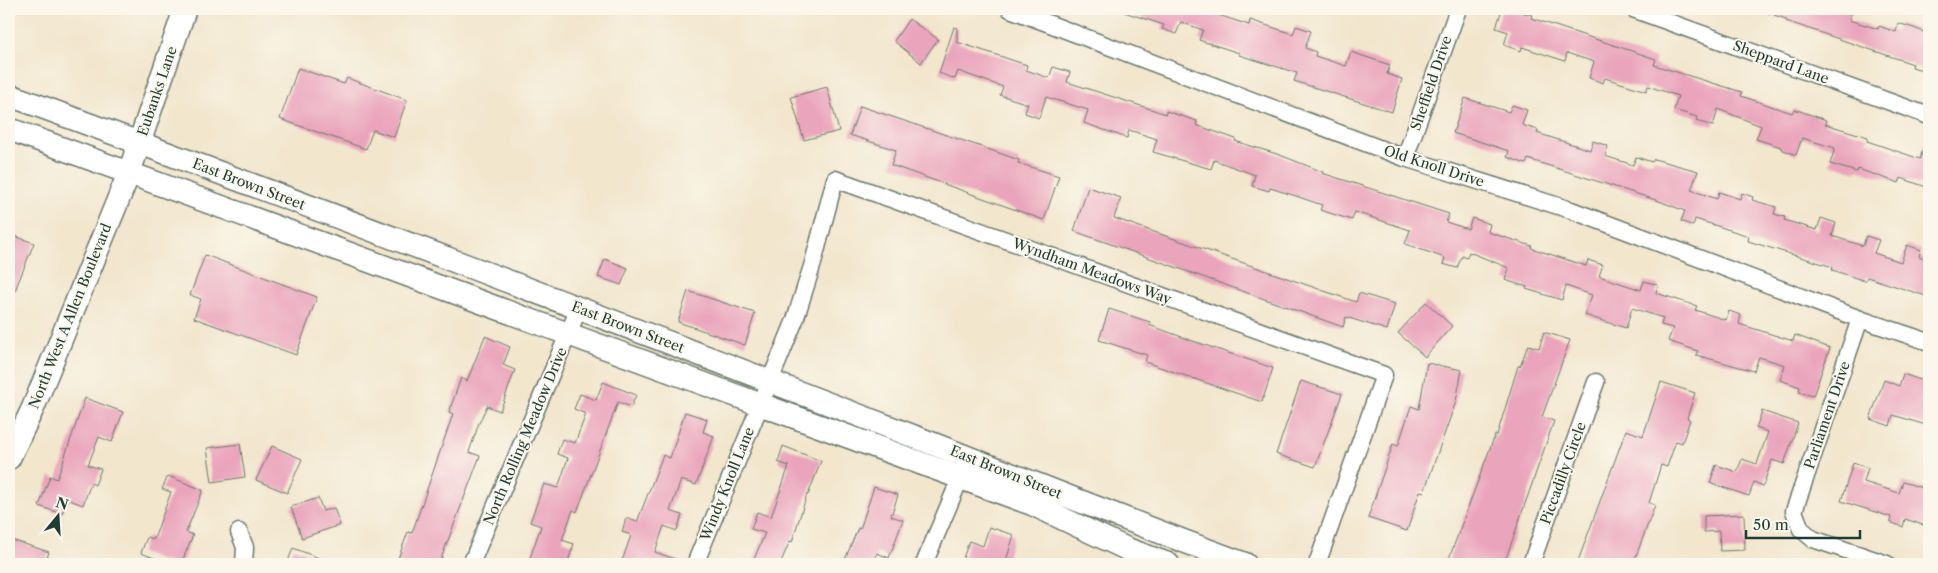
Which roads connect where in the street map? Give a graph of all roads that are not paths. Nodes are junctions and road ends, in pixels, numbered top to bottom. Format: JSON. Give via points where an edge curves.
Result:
{"nodes":[{"id":1,"x":185,"y":9,"type":"edge"},
{"id":2,"x":1010,"y":9,"type":"edge"},
{"id":3,"x":1458,"y":9,"type":"edge"},
{"id":4,"x":1633,"y":9,"type":"edge"},
{"id":5,"x":9,"y":95,"type":"edge"},
{"id":6,"x":1929,"y":116,"type":"edge"},
{"id":7,"x":9,"y":129,"type":"edge"},
{"id":8,"x":139,"y":142,"type":"junction"},
{"id":9,"x":1405,"y":158,"type":"junction"},
{"id":10,"x":129,"y":173,"type":"junction"},
{"id":11,"x":579,"y":308,"type":"junction"},
{"id":12,"x":1860,"y":319,"type":"junction"},
{"id":13,"x":568,"y":334,"type":"junction"},
{"id":14,"x":1929,"y":342,"type":"edge"},
{"id":15,"x":769,"y":381,"type":"junction"},
{"id":16,"x":1596,"y":382,"type":"dead end"},
{"id":17,"x":759,"y":404,"type":"junction"},
{"id":18,"x":969,"y":457,"type":"junction"},
{"id":19,"x":9,"y":458,"type":"edge"},
{"id":20,"x":960,"y":478,"type":"junction"},
{"id":21,"x":239,"y":532,"type":"dead end"},
{"id":22,"x":244,"y":564,"type":"edge"},
{"id":23,"x":471,"y":564,"type":"edge"},
{"id":24,"x":695,"y":564,"type":"edge"},
{"id":25,"x":924,"y":564,"type":"edge"},
{"id":26,"x":1168,"y":564,"type":"edge"},
{"id":27,"x":1245,"y":564,"type":"edge"},
{"id":28,"x":1316,"y":564,"type":"edge"},
{"id":29,"x":1531,"y":564,"type":"edge"},
{"id":30,"x":1887,"y":564,"type":"edge"}],
"edges":[{"from":1,"to":8,"type":"main road","name":"Eubanks Lane"},
{"from":2,"to":9,"type":"street","name":"Old Knoll Drive"},
{"from":3,"to":9,"type":"street","name":"Sheffield Drive"},
{"from":4,"to":6,"type":"street","name":"Sheppard Lane"},
{"from":5,"to":8,"type":"main road","name":"East Brown Street"},
{"from":7,"to":10,"type":"main road","name":"East Brown Street"},
{"from":8,"to":10,"type":"main road","name":"Eubanks Lane"},
{"from":8,"to":11,"type":"main road","name":"East Brown Street"},
{"from":9,"to":12,"type":"street","name":"Old Knoll Drive","via":[[1571,210]]},
{"from":10,"to":13,"type":"main road","name":"East Brown Street"},
{"from":10,"to":19,"type":"main road","name":"North West A Allen Boulevard","via":[[33,408]]},
{"from":11,"to":13,"type":"street","name":"North Rolling Meadow Drive"},
{"from":11,"to":15,"type":"main road","name":"East Brown Street"},
{"from":12,"to":14,"type":"street","name":"Old Knoll Drive"},
{"from":12,"to":30,"type":"street","name":"Parliament Drive","via":[[1794,511],[1801,528],[1813,538]]},
{"from":13,"to":17,"type":"main road","name":"East Brown Street"},
{"from":13,"to":23,"type":"street","name":"North Rolling Meadow Drive"},
{"from":15,"to":17,"type":"street","name":"Wyndham Meadows Way"},
{"from":15,"to":18,"type":"main road","name":"East Brown Street"},
{"from":15,"to":28,"type":"street","name":"Wyndham Meadows Way","via":[[797,314],[835,179],[1384,375]]},
{"from":16,"to":29,"type":"street","name":"Piccadilly Circle"},
{"from":17,"to":20,"type":"main road","name":"East Brown Street"},
{"from":17,"to":24,"type":"street","name":"Windy Knoll Lane"},
{"from":18,"to":20,"type":"street"},
{"from":18,"to":27,"type":"main road","name":"East Brown Street","via":[[1134,524]]},
{"from":20,"to":25,"type":"street"},
{"from":20,"to":26,"type":"main road","name":"East Brown Street","via":[[1032,504],[1127,549]]},
{"from":21,"to":22,"type":"street","via":[[246,547]]}]}
